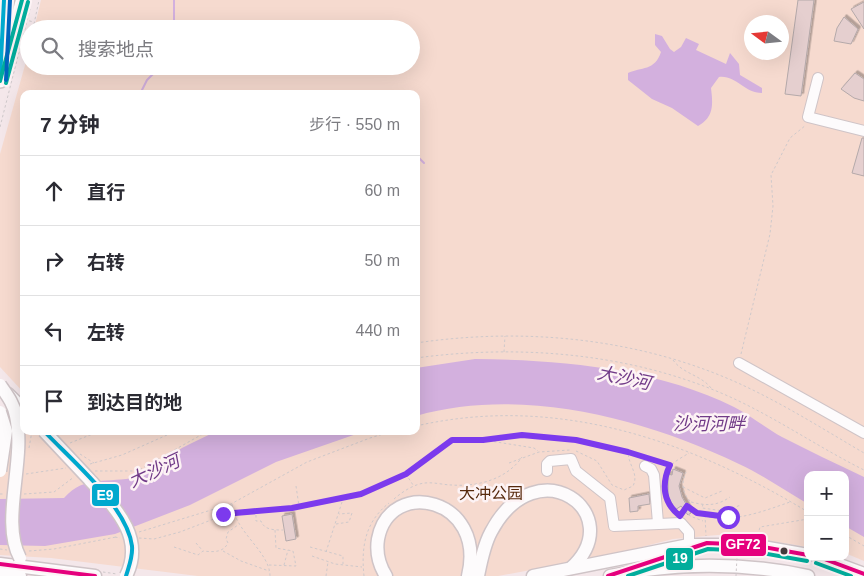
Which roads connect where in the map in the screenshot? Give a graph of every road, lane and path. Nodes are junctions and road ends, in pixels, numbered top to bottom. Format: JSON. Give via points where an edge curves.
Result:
{"nodes":[{"id":1,"x":4,"y":0,"type":"edge"},
{"id":2,"x":39,"y":0,"type":"edge"},
{"id":3,"x":26,"y":4,"type":"edge"},
{"id":4,"x":0,"y":14,"type":"edge"},
{"id":5,"x":21,"y":20,"type":"edge"},
{"id":6,"x":24,"y":20,"type":"edge"},
{"id":7,"x":26,"y":20,"type":"edge"},
{"id":8,"x":34,"y":20,"type":"edge"},
{"id":9,"x":20,"y":22,"type":"edge"},
{"id":10,"x":20,"y":51,"type":"edge"},
{"id":11,"x":818,"y":78,"type":"dead end"},
{"id":12,"x":0,"y":81,"type":"edge"},
{"id":13,"x":808,"y":117,"type":"junction"},
{"id":14,"x":0,"y":127,"type":"edge"},
{"id":15,"x":864,"y":131,"type":"edge"},
{"id":16,"x":504,"y":335,"type":"junction"},
{"id":17,"x":420,"y":343,"type":"edge"},
{"id":18,"x":504,"y":352,"type":"junction"},
{"id":19,"x":420,"y":358,"type":"edge"},
{"id":20,"x":672,"y":360,"type":"junction"},
{"id":21,"x":739,"y":362,"type":"joint"},
{"id":22,"x":0,"y":385,"type":"edge"},
{"id":23,"x":712,"y":390,"type":"junction"},
{"id":24,"x":20,"y":406,"type":"edge"},
{"id":25,"x":0,"y":412,"type":"edge"},
{"id":26,"x":420,"y":425,"type":"edge"},
{"id":27,"x":864,"y":433,"type":"edge"},
{"id":28,"x":48,"y":435,"type":"edge"},
{"id":29,"x":90,"y":435,"type":"edge"},
{"id":30,"x":167,"y":435,"type":"edge"},
{"id":31,"x":201,"y":435,"type":"edge"},
{"id":32,"x":380,"y":435,"type":"edge"},
{"id":33,"x":483,"y":440,"type":"junction"},
{"id":34,"x":66,"y":445,"type":"dead end"},
{"id":35,"x":539,"y":452,"type":"junction"},
{"id":36,"x":628,"y":452,"type":"junction"},
{"id":37,"x":690,"y":452,"type":"junction"},
{"id":38,"x":864,"y":453,"type":"edge"},
{"id":39,"x":646,"y":461,"type":"junction"},
{"id":40,"x":509,"y":463,"type":"dead end"},
{"id":41,"x":84,"y":465,"type":"dead end"},
{"id":42,"x":670,"y":465,"type":"junction"},
{"id":43,"x":75,"y":467,"type":"dead end"},
{"id":44,"x":864,"y":470,"type":"edge"},
{"id":45,"x":0,"y":471,"type":"edge"},
{"id":46,"x":92,"y":471,"type":"dead end"},
{"id":47,"x":547,"y":471,"type":"dead end"},
{"id":48,"x":686,"y":472,"type":"dead end"},
{"id":49,"x":78,"y":474,"type":"dead end"},
{"id":50,"x":406,"y":474,"type":"junction"},
{"id":51,"x":18,"y":475,"type":"dead end"},
{"id":52,"x":296,"y":486,"type":"dead end"},
{"id":53,"x":413,"y":486,"type":"dead end"},
{"id":54,"x":682,"y":486,"type":"junction"},
{"id":55,"x":722,"y":491,"type":"dead end"},
{"id":56,"x":0,"y":494,"type":"edge"},
{"id":57,"x":10,"y":494,"type":"dead end"},
{"id":58,"x":19,"y":494,"type":"dead end"},
{"id":59,"x":730,"y":497,"type":"dead end"},
{"id":60,"x":343,"y":498,"type":"junction"},
{"id":61,"x":690,"y":501,"type":"junction"},
{"id":62,"x":791,"y":502,"type":"junction"},
{"id":63,"x":232,"y":504,"type":"junction"},
{"id":64,"x":703,"y":504,"type":"junction"},
{"id":65,"x":687,"y":506,"type":"junction"},
{"id":66,"x":741,"y":506,"type":"dead end"},
{"id":67,"x":299,"y":507,"type":"junction"},
{"id":68,"x":256,"y":510,"type":"junction"},
{"id":69,"x":684,"y":510,"type":"junction"},
{"id":70,"x":804,"y":510,"type":"edge"},
{"id":71,"x":232,"y":512,"type":"junction"},
{"id":72,"x":338,"y":514,"type":"junction"},
{"id":73,"x":705,"y":515,"type":"junction"},
{"id":74,"x":804,"y":520,"type":"edge"},
{"id":75,"x":704,"y":521,"type":"junction"},
{"id":76,"x":658,"y":523,"type":"junction"},
{"id":77,"x":238,"y":525,"type":"junction"},
{"id":78,"x":335,"y":525,"type":"junction"},
{"id":79,"x":275,"y":530,"type":"junction"},
{"id":80,"x":283,"y":530,"type":"dead end"},
{"id":81,"x":138,"y":532,"type":"dead end"},
{"id":82,"x":124,"y":537,"type":"dead end"},
{"id":83,"x":849,"y":537,"type":"edge"},
{"id":84,"x":134,"y":538,"type":"dead end"},
{"id":85,"x":738,"y":538,"type":"dead end"},
{"id":86,"x":757,"y":539,"type":"dead end"},
{"id":87,"x":706,"y":540,"type":"junction"},
{"id":88,"x":196,"y":543,"type":"dead end"},
{"id":89,"x":688,"y":545,"type":"junction"},
{"id":90,"x":864,"y":546,"type":"edge"},
{"id":91,"x":174,"y":547,"type":"dead end"},
{"id":92,"x":310,"y":547,"type":"dead end"},
{"id":93,"x":33,"y":550,"type":"dead end"},
{"id":94,"x":222,"y":550,"type":"junction"},
{"id":95,"x":288,"y":550,"type":"junction"},
{"id":96,"x":203,"y":551,"type":"junction"},
{"id":97,"x":326,"y":552,"type":"junction"},
{"id":98,"x":804,"y":554,"type":"edge"},
{"id":99,"x":312,"y":556,"type":"dead end"},
{"id":100,"x":829,"y":561,"type":"edge"},
{"id":101,"x":328,"y":562,"type":"junction"},
{"id":102,"x":0,"y":564,"type":"edge"},
{"id":103,"x":343,"y":564,"type":"junction"},
{"id":104,"x":268,"y":565,"type":"junction"},
{"id":105,"x":283,"y":566,"type":"junction"},
{"id":106,"x":363,"y":567,"type":"dead end"},
{"id":107,"x":571,"y":568,"type":"junction"},
{"id":108,"x":46,"y":570,"type":"junction"},
{"id":109,"x":270,"y":572,"type":"junction"},
{"id":110,"x":0,"y":573,"type":"edge"},
{"id":111,"x":473,"y":573,"type":"edge"},
{"id":112,"x":864,"y":574,"type":"edge"},
{"id":113,"x":20,"y":576,"type":"edge"},
{"id":114,"x":94,"y":576,"type":"edge"},
{"id":115,"x":126,"y":576,"type":"edge"},
{"id":116,"x":270,"y":576,"type":"edge"},
{"id":117,"x":326,"y":576,"type":"edge"},
{"id":118,"x":386,"y":576,"type":"edge"},
{"id":119,"x":533,"y":576,"type":"edge"},
{"id":120,"x":609,"y":576,"type":"edge"},
{"id":121,"x":736,"y":576,"type":"edge"},
{"id":122,"x":808,"y":576,"type":"edge"}],
"edges":[{"from":1,"to":12,"type":"highway"},
{"from":2,"to":8,"type":"path"},
{"from":3,"to":5,"type":"main road"},
{"from":3,"to":6,"type":"path"},
{"from":4,"to":7,"type":"path","bridge":true},
{"from":9,"to":12,"type":"main road"},
{"from":10,"to":14,"type":"path"},
{"from":11,"to":13,"type":"lane"},
{"from":13,"to":15,"type":"lane"},
{"from":13,"to":21,"type":"path","via":[[805,127],[790,138],[771,176],[773,206],[770,234]]},
{"from":16,"to":17,"type":"path"},
{"from":16,"to":18,"type":"path"},
{"from":16,"to":20,"type":"path","via":[[590,342]]},
{"from":18,"to":19,"type":"path"},
{"from":18,"to":23,"type":"path","via":[[543,352],[599,359],[666,374]]},
{"from":20,"to":23,"type":"path"},
{"from":20,"to":38,"type":"path","via":[[746,386]]},
{"from":21,"to":27,"type":"lane"},
{"from":22,"to":24,"type":"main road","bridge":true},
{"from":22,"to":108,"type":"main road","bridge":true,"via":[[14,406],[18,433],[2,507],[2,524],[9,546],[20,558]]},
{"from":23,"to":44,"type":"path","via":[[744,404]]},
{"from":25,"to":45,"type":"main road","bridge":true,"via":[[6,431]]},
{"from":26,"to":37,"type":"path","via":[[464,418],[579,420]]},
{"from":28,"to":115,"type":"main road","bridge":true,"via":[[122,517],[132,550]]},
{"from":29,"to":34,"type":"path"},
{"from":30,"to":41,"type":"path","via":[[122,455]]},
{"from":31,"to":46,"type":"path","via":[[138,471]]},
{"from":32,"to":63,"type":"path","via":[[307,462]]},
{"from":33,"to":35,"type":"path","via":[[534,448]]},
{"from":33,"to":36,"type":"path","via":[[522,435],[576,440]]},
{"from":33,"to":50,"type":"path","via":[[452,440]]},
{"from":35,"to":36,"type":"path","via":[[568,450],[591,457],[603,467],[612,485],[624,490],[633,486],[636,480],[628,462]]},
{"from":35,"to":40,"type":"path"},
{"from":36,"to":39,"type":"path"},
{"from":37,"to":42,"type":"path"},
{"from":37,"to":62,"type":"path"},
{"from":39,"to":42,"type":"path"},
{"from":39,"to":76,"type":"lane","via":[[654,475]]},
{"from":42,"to":69,"type":"path","via":[[665,480],[666,497],[673,511],[680,516]]},
{"from":43,"to":51,"type":"path"},
{"from":47,"to":76,"type":"lane","via":[[550,461],[570,459],[576,470],[610,498],[614,526]]},
{"from":48,"to":54,"type":"path"},
{"from":49,"to":58,"type":"path","via":[[54,492]]},
{"from":50,"to":53,"type":"path"},
{"from":50,"to":60,"type":"path","via":[[361,494]]},
{"from":52,"to":67,"type":"path"},
{"from":54,"to":55,"type":"path","via":[[705,498]]},
{"from":54,"to":61,"type":"path"},
{"from":56,"to":57,"type":"path"},
{"from":59,"to":64,"type":"path","via":[[719,504]]},
{"from":60,"to":67,"type":"path"},
{"from":60,"to":72,"type":"path"},
{"from":61,"to":64,"type":"path"},
{"from":61,"to":65,"type":"path"},
{"from":62,"to":70,"type":"path"},
{"from":62,"to":73,"type":"path","via":[[745,518]]},
{"from":63,"to":71,"type":"path"},
{"from":63,"to":81,"type":"path"},
{"from":64,"to":66,"type":"path","via":[[702,508],[724,511]]},
{"from":65,"to":69,"type":"path"},
{"from":65,"to":73,"type":"path"},
{"from":67,"to":68,"type":"path"},
{"from":68,"to":71,"type":"path"},
{"from":68,"to":79,"type":"path","via":[[256,521]]},
{"from":69,"to":75,"type":"path"},
{"from":71,"to":77,"type":"path"},
{"from":71,"to":84,"type":"path","via":[[154,539]]},
{"from":72,"to":78,"type":"path"},
{"from":72,"to":78,"type":"path","via":[[352,513],[350,522]]},
{"from":73,"to":75,"type":"path"},
{"from":74,"to":86,"type":"path","via":[[760,527]]},
{"from":75,"to":87,"type":"path"},
{"from":76,"to":89,"type":"lane","via":[[686,526]]},
{"from":77,"to":94,"type":"path","via":[[228,532],[228,543]]},
{"from":77,"to":104,"type":"path"},
{"from":78,"to":97,"type":"path"},
{"from":79,"to":80,"type":"path"},
{"from":79,"to":95,"type":"path","via":[[276,548]]},
{"from":82,"to":93,"type":"path"},
{"from":83,"to":90,"type":"path"},
{"from":85,"to":121,"type":"path","bridge":true},
{"from":87,"to":89,"type":"main road"},
{"from":87,"to":98,"type":"main road"},
{"from":87,"to":120,"type":"main road"},
{"from":88,"to":96,"type":"path"},
{"from":89,"to":107,"type":"main road"},
{"from":91,"to":96,"type":"path","via":[[198,555]]},
{"from":92,"to":97,"type":"path"},
{"from":94,"to":96,"type":"path"},
{"from":94,"to":109,"type":"path"},
{"from":95,"to":105,"type":"path"},
{"from":95,"to":105,"type":"path","via":[[294,551],[296,566]]},
{"from":97,"to":103,"type":"path","via":[[343,556]]},
{"from":99,"to":101,"type":"path"},
{"from":100,"to":112,"type":"main road"},
{"from":101,"to":103,"type":"path"},
{"from":101,"to":117,"type":"path"},
{"from":102,"to":108,"type":"main road"},
{"from":103,"to":106,"type":"path"},
{"from":104,"to":105,"type":"path"},
{"from":104,"to":109,"type":"path"},
{"from":107,"to":111,"type":"main road","via":[[587,547],[588,518],[572,497],[546,490],[521,497],[506,511],[491,532]]},
{"from":107,"to":119,"type":"main road"},
{"from":108,"to":114,"type":"main road"},
{"from":109,"to":116,"type":"path"},
{"from":110,"to":113,"type":"main road"},
{"from":111,"to":118,"type":"main road","via":[[461,523],[451,512],[439,506],[419,503],[399,509],[382,527],[377,546]]},
{"from":120,"to":122,"type":"main road","via":[[663,567],[709,564],[755,567]]}]}
